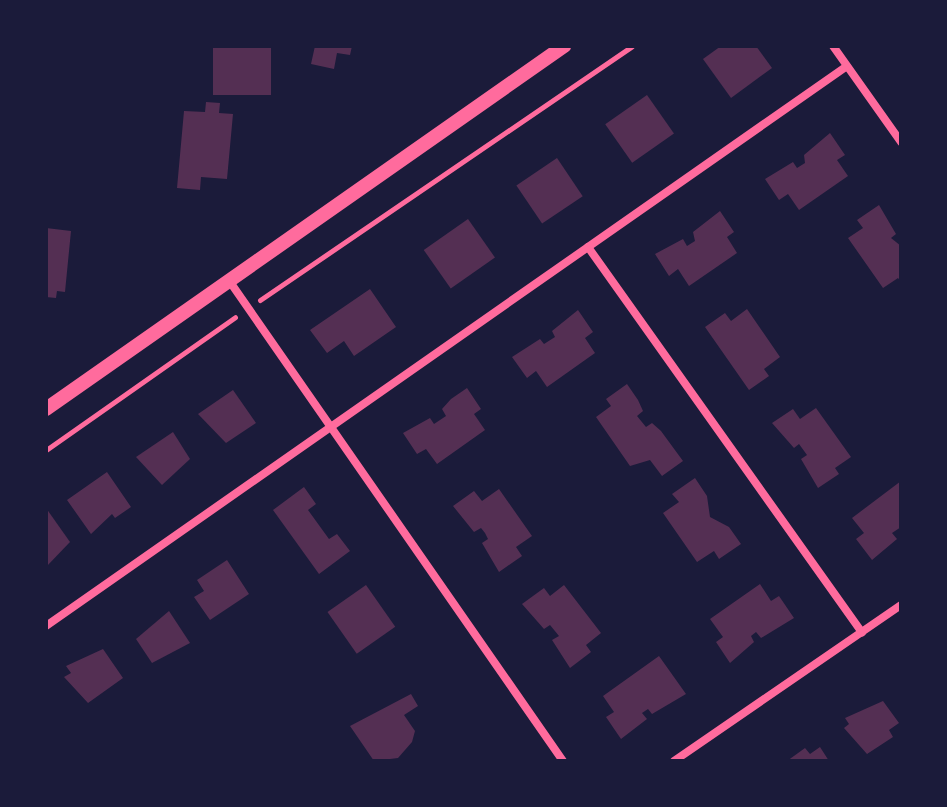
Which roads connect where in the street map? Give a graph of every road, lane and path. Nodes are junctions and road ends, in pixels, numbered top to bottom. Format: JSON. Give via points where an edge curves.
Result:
{"nodes":[{"id":1,"x":564,"y":46,"type":"edge"},
{"id":2,"x":632,"y":46,"type":"edge"},
{"id":3,"x":833,"y":46,"type":"edge"},
{"id":4,"x":847,"y":66,"type":"junction"},
{"id":5,"x":901,"y":142,"type":"edge"},
{"id":6,"x":588,"y":247,"type":"junction"},
{"id":7,"x":228,"y":278,"type":"junction"},
{"id":8,"x":248,"y":308,"type":"junction"},
{"id":9,"x":46,"y":409,"type":"edge"},
{"id":10,"x":329,"y":429,"type":"junction"},
{"id":11,"x":46,"y":450,"type":"edge"},
{"id":12,"x":901,"y":605,"type":"edge"},
{"id":13,"x":46,"y":626,"type":"edge"},
{"id":14,"x":862,"y":633,"type":"junction"},
{"id":15,"x":563,"y":761,"type":"edge"},
{"id":16,"x":674,"y":761,"type":"edge"}],
"edges":[{"from":1,"to":7,"type":"street"},
{"from":2,"to":8,"type":"path"},
{"from":3,"to":4,"type":"street"},
{"from":4,"to":5,"type":"street"},
{"from":4,"to":6,"type":"street"},
{"from":6,"to":10,"type":"street"},
{"from":6,"to":14,"type":"street"},
{"from":7,"to":8,"type":"street"},
{"from":7,"to":9,"type":"street"},
{"from":8,"to":10,"type":"street"},
{"from":8,"to":11,"type":"path"},
{"from":10,"to":13,"type":"street"},
{"from":10,"to":15,"type":"street"},
{"from":12,"to":14,"type":"street"},
{"from":14,"to":16,"type":"street"}]}
